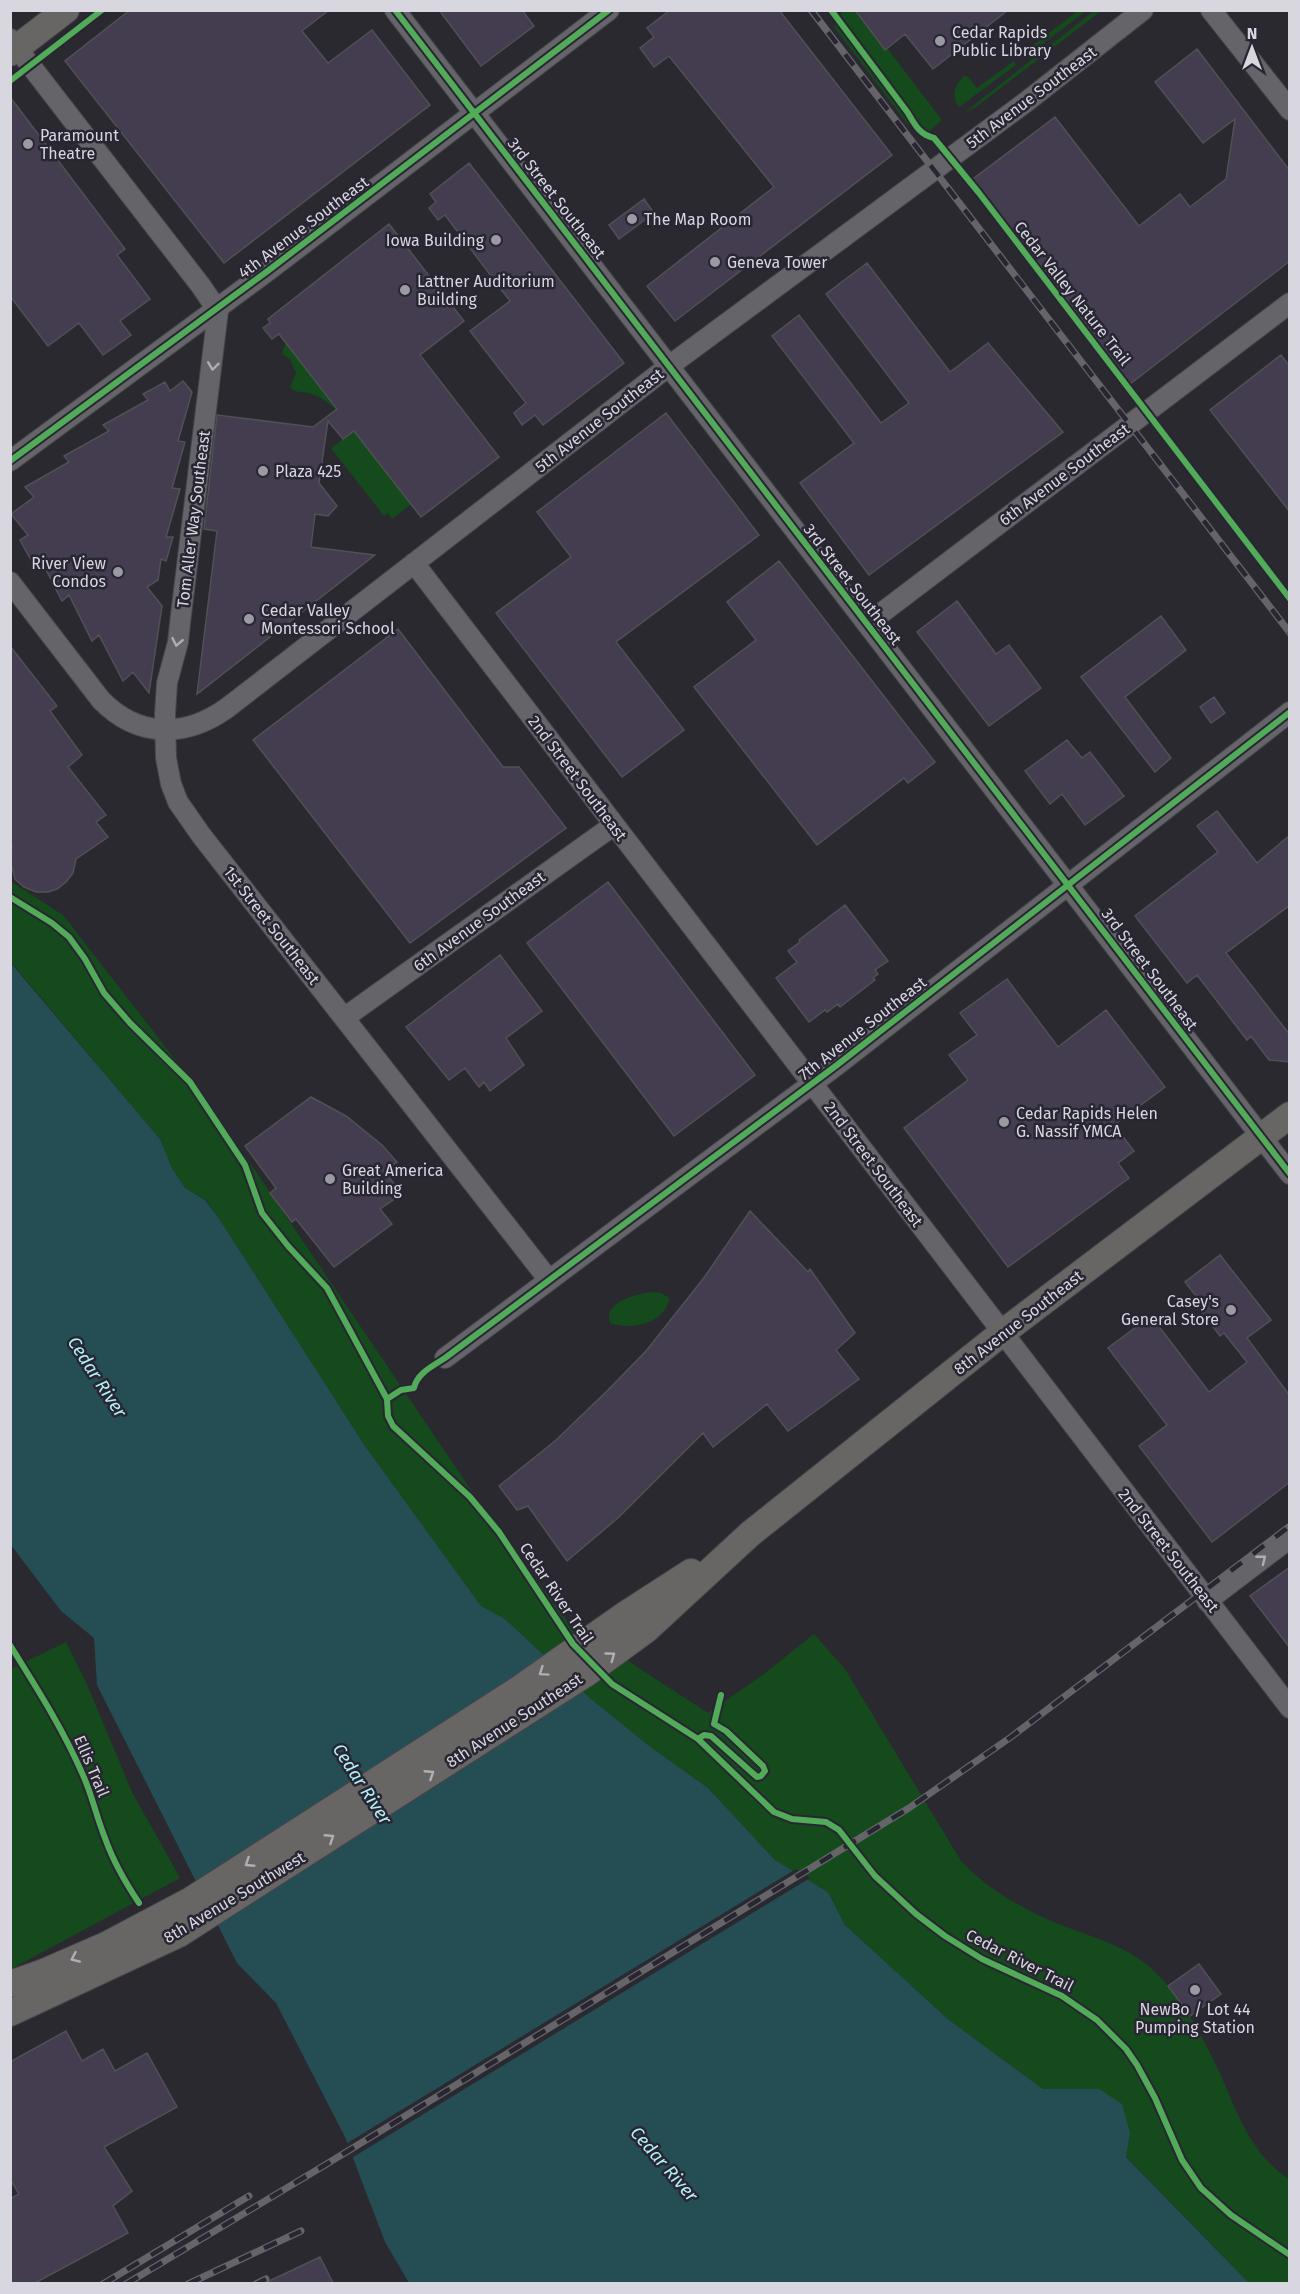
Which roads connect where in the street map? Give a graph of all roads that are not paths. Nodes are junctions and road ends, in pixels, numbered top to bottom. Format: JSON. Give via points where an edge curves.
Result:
{"nodes":[{"id":1,"x":66,"y":10,"type":"edge"},
{"id":2,"x":395,"y":10,"type":"edge"},
{"id":3,"x":609,"y":10,"type":"edge"},
{"id":4,"x":1143,"y":10,"type":"edge"},
{"id":5,"x":1211,"y":10,"type":"edge"},
{"id":6,"x":13,"y":46,"type":"edge"},
{"id":7,"x":1290,"y":110,"type":"edge"},
{"id":8,"x":474,"y":114,"type":"junction"},
{"id":9,"x":1290,"y":303,"type":"edge"},
{"id":10,"x":217,"y":308,"type":"junction"},
{"id":11,"x":669,"y":366,"type":"junction"},
{"id":12,"x":10,"y":461,"type":"edge"},
{"id":13,"x":414,"y":563,"type":"junction"},
{"id":14,"x":10,"y":582,"type":"edge"},
{"id":15,"x":867,"y":624,"type":"junction"},
{"id":16,"x":1290,"y":712,"type":"edge"},
{"id":17,"x":165,"y":729,"type":"junction"},
{"id":18,"x":614,"y":825,"type":"junction"},
{"id":19,"x":1068,"y":885,"type":"junction"},
{"id":20,"x":344,"y":1018,"type":"junction"},
{"id":21,"x":812,"y":1083,"type":"junction"},
{"id":22,"x":1290,"y":1114,"type":"edge"},
{"id":23,"x":1261,"y":1137,"type":"junction"},
{"id":24,"x":1290,"y":1174,"type":"edge"},
{"id":25,"x":549,"y":1280,"type":"junction"},
{"id":26,"x":1002,"y":1333,"type":"junction"},
{"id":27,"x":445,"y":1358,"type":"dead end"},
{"id":28,"x":750,"y":1534,"type":"junction"},
{"id":29,"x":1290,"y":1538,"type":"edge"},
{"id":30,"x":1207,"y":1601,"type":"junction"},
{"id":31,"x":1290,"y":1708,"type":"edge"},
{"id":32,"x":375,"y":1795,"type":"junction"},
{"id":33,"x":112,"y":1954,"type":"junction"},
{"id":34,"x":10,"y":1984,"type":"edge"},
{"id":35,"x":13,"y":2014,"type":"edge"}],
"edges":[{"from":1,"to":6,"type":"main road"},
{"from":2,"to":8,"type":"street","name":"3rd Street Southeast"},
{"from":3,"to":8,"type":"street","name":"4th Avenue Southeast"},
{"from":4,"to":11,"type":"street","name":"5th Avenue Southeast"},
{"from":5,"to":7,"type":"street"},
{"from":6,"to":10,"type":"street"},
{"from":8,"to":10,"type":"street","name":"4th Avenue Southeast"},
{"from":8,"to":11,"type":"street","name":"3rd Street Southeast"},
{"from":9,"to":15,"type":"street","name":"6th Avenue Southeast"},
{"from":10,"to":12,"type":"street","name":"4th Avenue Southeast"},
{"from":10,"to":17,"type":"street","name":"Tom Aller Way Southeast","one_way":true,"via":[[178,642],[167,683]]},
{"from":11,"to":13,"type":"street","name":"5th Avenue Southeast"},
{"from":11,"to":15,"type":"street","name":"3rd Street Southeast"},
{"from":13,"to":17,"type":"street","name":"5th Avenue Southeast","via":[[214,717],[192,727]]},
{"from":13,"to":18,"type":"street","name":"2nd Street Southeast"},
{"from":14,"to":17,"type":"street","via":[[109,708],[128,722]]},
{"from":15,"to":19,"type":"street","name":"3rd Street Southeast"},
{"from":16,"to":19,"type":"street","name":"7th Avenue Southeast"},
{"from":17,"to":20,"type":"street","name":"1st Street Southeast","via":[[168,774],[178,802]]},
{"from":18,"to":20,"type":"street","name":"6th Avenue Southeast"},
{"from":18,"to":21,"type":"street","name":"2nd Street Southeast"},
{"from":19,"to":21,"type":"street","name":"7th Avenue Southeast"},
{"from":19,"to":23,"type":"street","name":"3rd Street Southeast"},
{"from":20,"to":25,"type":"street","name":"1st Street Southeast"},
{"from":21,"to":25,"type":"street","name":"7th Avenue Southeast"},
{"from":21,"to":26,"type":"street","name":"2nd Street Southeast"},
{"from":22,"to":23,"type":"main road","name":"8th Avenue Southeast"},
{"from":23,"to":24,"type":"street","name":"3rd Street Southeast"},
{"from":23,"to":26,"type":"main road","name":"8th Avenue Southeast"},
{"from":25,"to":27,"type":"street","name":"7th Avenue Southeast"},
{"from":26,"to":28,"type":"main road","name":"8th Avenue Southeast"},
{"from":26,"to":30,"type":"street","name":"2nd Street Southeast"},
{"from":28,"to":32,"type":"main road","name":"8th Avenue Southeast","one_way":true,"via":[[626,1614]]},
{"from":32,"to":28,"type":"main road","name":"8th Avenue Southeast","one_way":true,"via":[[587,1673],[646,1630]]},
{"from":30,"to":29,"type":"street","one_way":true},
{"from":30,"to":31,"type":"street","name":"2nd Street Southeast"},
{"from":32,"to":33,"type":"main road","name":"8th Avenue Southwest","via":[[183,1905]]},
{"from":33,"to":34,"type":"main road","name":"8th Avenue Southwest","one_way":true},
{"from":33,"to":35,"type":"main road","name":"8th Avenue Southwest"}]}
